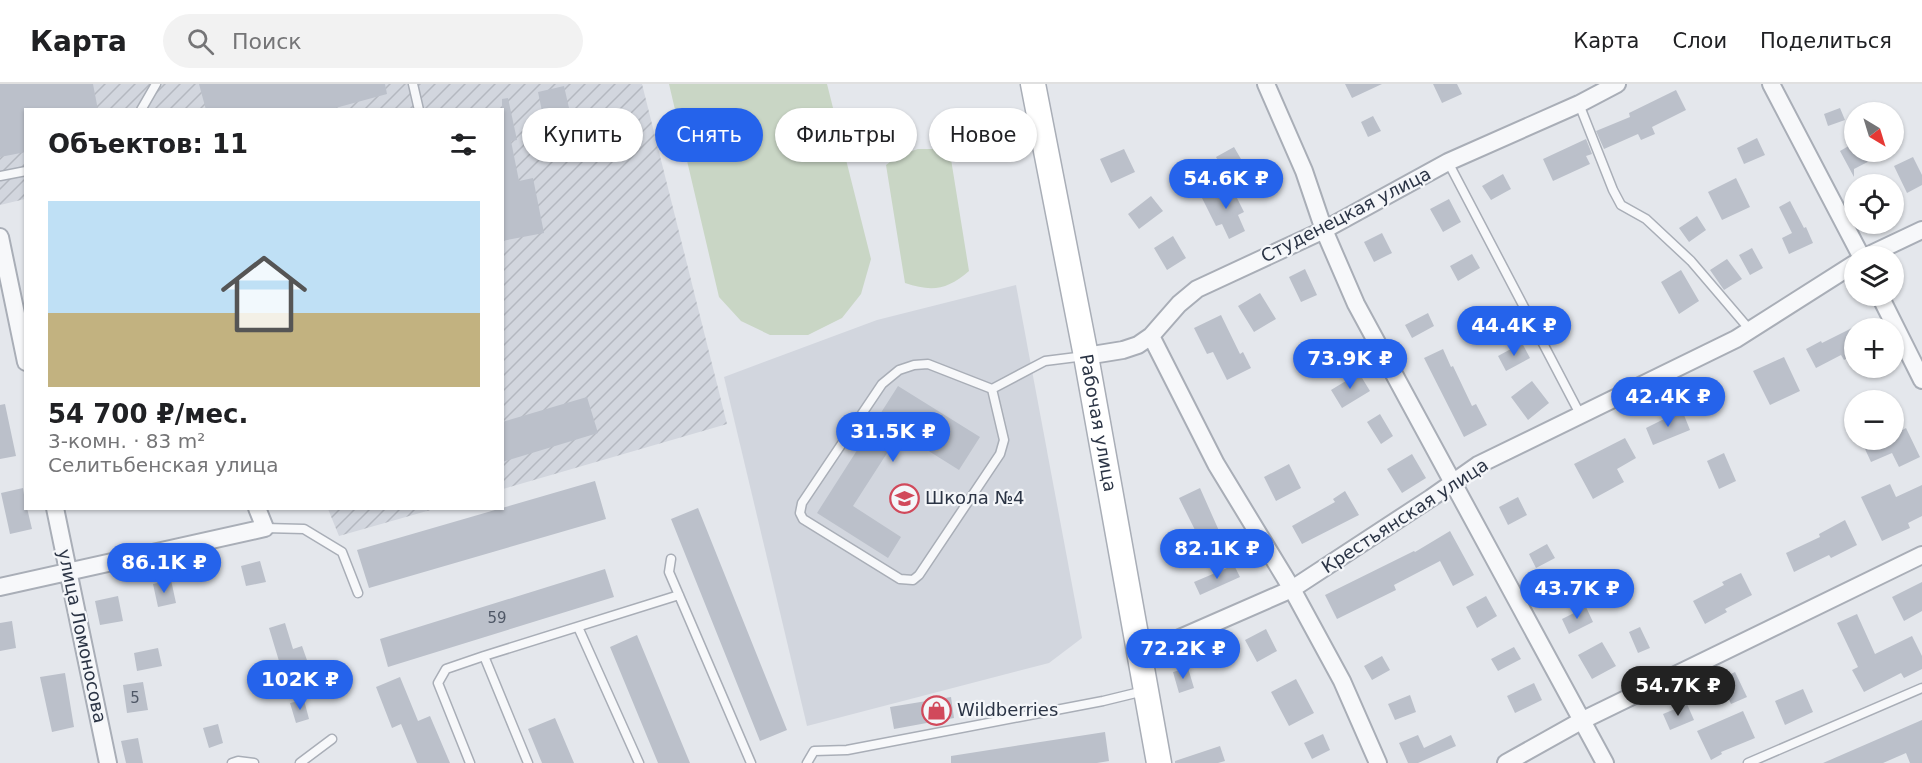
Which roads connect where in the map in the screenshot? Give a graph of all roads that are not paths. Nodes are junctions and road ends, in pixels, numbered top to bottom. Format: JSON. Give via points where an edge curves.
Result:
{"nodes":[{"id":1,"x":156,"y":84,"type":"edge"},
{"id":2,"x":413,"y":84,"type":"edge"},
{"id":3,"x":1033,"y":84,"type":"edge"},
{"id":4,"x":1266,"y":84,"type":"edge"},
{"id":5,"x":1617,"y":84,"type":"edge"},
{"id":6,"x":1771,"y":84,"type":"edge"},
{"id":7,"x":1579,"y":104,"type":"junction"},
{"id":8,"x":142,"y":108,"type":"edge"},
{"id":9,"x":419,"y":108,"type":"edge"},
{"id":10,"x":1448,"y":162,"type":"junction"},
{"id":11,"x":24,"y":171,"type":"edge"},
{"id":12,"x":0,"y":176,"type":"edge"},
{"id":13,"x":1324,"y":230,"type":"junction"},
{"id":14,"x":1922,"y":230,"type":"edge"},
{"id":15,"x":0,"y":237,"type":"edge"},
{"id":16,"x":1856,"y":246,"type":"edge"},
{"id":17,"x":1888,"y":246,"type":"edge"},
{"id":18,"x":1844,"y":270,"type":"edge"},
{"id":19,"x":1885,"y":306,"type":"edge"},
{"id":20,"x":1750,"y":330,"type":"junction"},
{"id":21,"x":1151,"y":336,"type":"junction"},
{"id":22,"x":24,"y":352,"type":"edge"},
{"id":23,"x":1086,"y":356,"type":"junction"},
{"id":24,"x":1922,"y":380,"type":"edge"},
{"id":25,"x":992,"y":389,"type":"junction"},
{"id":26,"x":1581,"y":416,"type":"junction"},
{"id":27,"x":1452,"y":483,"type":"junction"},
{"id":28,"x":55,"y":510,"type":"edge"},
{"id":29,"x":258,"y":510,"type":"edge"},
{"id":30,"x":265,"y":528,"type":"junction"},
{"id":31,"x":1922,"y":555,"type":"edge"},
{"id":32,"x":671,"y":559,"type":"dead end"},
{"id":33,"x":68,"y":571,"type":"junction"},
{"id":34,"x":0,"y":587,"type":"edge"},
{"id":35,"x":1292,"y":589,"type":"junction"},
{"id":36,"x":358,"y":593,"type":"dead end"},
{"id":37,"x":679,"y":596,"type":"junction"},
{"id":38,"x":578,"y":627,"type":"junction"},
{"id":39,"x":1141,"y":655,"type":"junction"},
{"id":40,"x":484,"y":656,"type":"junction"},
{"id":41,"x":1922,"y":688,"type":"edge"},
{"id":42,"x":1147,"y":690,"type":"junction"},
{"id":43,"x":1581,"y":721,"type":"junction"},
{"id":44,"x":332,"y":739,"type":"dead end"},
{"id":45,"x":108,"y":763,"type":"edge"},
{"id":46,"x":232,"y":763,"type":"edge"},
{"id":47,"x":254,"y":763,"type":"edge"},
{"id":48,"x":300,"y":763,"type":"edge"},
{"id":49,"x":470,"y":763,"type":"edge"},
{"id":50,"x":528,"y":763,"type":"edge"},
{"id":51,"x":639,"y":763,"type":"edge"},
{"id":52,"x":752,"y":763,"type":"edge"},
{"id":53,"x":807,"y":763,"type":"edge"},
{"id":54,"x":1159,"y":763,"type":"edge"},
{"id":55,"x":1378,"y":763,"type":"edge"},
{"id":56,"x":1506,"y":763,"type":"edge"},
{"id":57,"x":1605,"y":763,"type":"edge"},
{"id":58,"x":1748,"y":763,"type":"edge"}],
"edges":[{"from":1,"to":8,"type":"lane"},
{"from":2,"to":9,"type":"lane"},
{"from":3,"to":23,"type":"street","name":"Рабочая улица"},
{"from":4,"to":13,"type":"street","via":[[1304,171]]},
{"from":5,"to":7,"type":"street","name":"Студенецкая улица"},
{"from":6,"to":16,"type":"street"},
{"from":7,"to":10,"type":"street","name":"Студенецкая улица"},
{"from":7,"to":20,"type":"lane","via":[[1621,205],[1646,219],[1691,261]]},
{"from":10,"to":13,"type":"street","name":"Студенецкая улица"},
{"from":10,"to":26,"type":"lane"},
{"from":11,"to":12,"type":"lane"},
{"from":13,"to":21,"type":"street","name":"Студенецкая улица","via":[[1197,289]]},
{"from":13,"to":27,"type":"street","via":[[1356,304]]},
{"from":14,"to":17,"type":"street"},
{"from":15,"to":22,"type":"street"},
{"from":18,"to":20,"type":"street","name":"Крестьянская улица"},
{"from":19,"to":24,"type":"street"},
{"from":20,"to":26,"type":"street","name":"Крестьянская улица"},
{"from":21,"to":23,"type":"street","name":"Студенецкая улица","via":[[1123,350]]},
{"from":21,"to":35,"type":"street","via":[[1216,464]]},
{"from":23,"to":25,"type":"lane","via":[[1045,361]]},
{"from":23,"to":39,"type":"street","name":"Рабочая улица"},
{"from":25,"to":25,"type":"lane","via":[[1004,440],[1000,454],[913,580],[900,579],[803,519],[802,503],[882,384],[899,370],[928,364]]},
{"from":26,"to":27,"type":"street","name":"Крестьянская улица","via":[[1478,465]]},
{"from":27,"to":35,"type":"street","name":"Крестьянская улица"},
{"from":27,"to":43,"type":"street"},
{"from":28,"to":33,"type":"street","name":"улица Ломоносова"},
{"from":29,"to":30,"type":"street"},
{"from":30,"to":33,"type":"street"},
{"from":30,"to":36,"type":"lane","via":[[304,529],[342,552]]},
{"from":31,"to":43,"type":"street"},
{"from":32,"to":37,"type":"lane","via":[[669,572]]},
{"from":33,"to":34,"type":"street"},
{"from":33,"to":45,"type":"street","name":"улица Ломоносова"},
{"from":35,"to":39,"type":"street","name":"Крестьянская улица"},
{"from":35,"to":55,"type":"street","via":[[1342,681]]},
{"from":37,"to":38,"type":"lane"},
{"from":37,"to":52,"type":"lane"},
{"from":38,"to":40,"type":"lane"},
{"from":38,"to":51,"type":"lane"},
{"from":39,"to":42,"type":"street","name":"Рабочая улица"},
{"from":40,"to":49,"type":"lane","via":[[446,669],[438,683]]},
{"from":40,"to":50,"type":"lane"},
{"from":41,"to":58,"type":"lane"},
{"from":42,"to":53,"type":"lane","via":[[847,750],[814,751]]},
{"from":42,"to":54,"type":"street","name":"Рабочая улица"},
{"from":43,"to":56,"type":"street"},
{"from":43,"to":57,"type":"street"},
{"from":44,"to":48,"type":"lane"},
{"from":46,"to":47,"type":"lane"}]}
